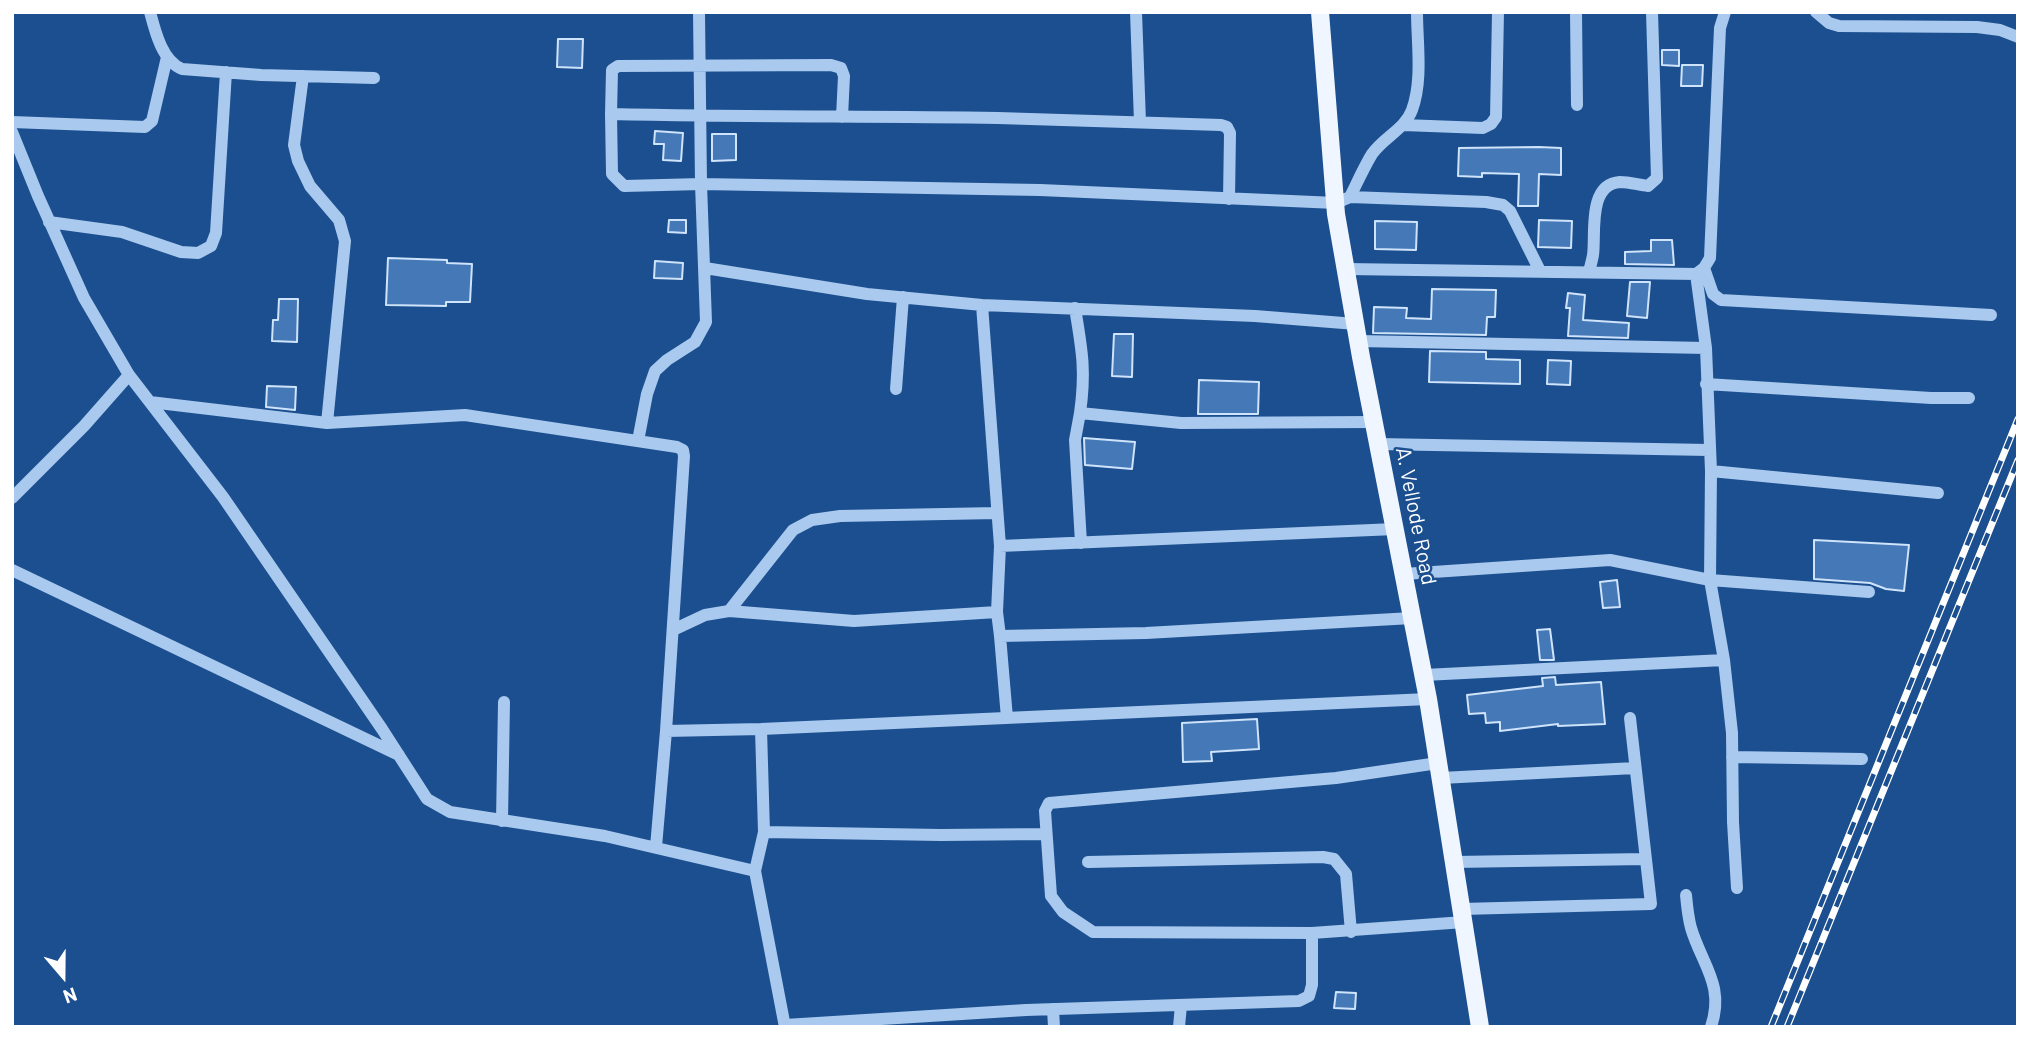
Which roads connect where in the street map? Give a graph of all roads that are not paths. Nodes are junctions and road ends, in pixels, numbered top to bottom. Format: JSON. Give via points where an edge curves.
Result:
{"nodes":[{"id":1,"x":150,"y":12,"type":"edge"},
{"id":2,"x":699,"y":12,"type":"edge"},
{"id":3,"x":1136,"y":12,"type":"edge"},
{"id":4,"x":1320,"y":12,"type":"edge"},
{"id":5,"x":1417,"y":12,"type":"edge"},
{"id":6,"x":1498,"y":12,"type":"edge"},
{"id":7,"x":1576,"y":12,"type":"edge"},
{"id":8,"x":1652,"y":12,"type":"edge"},
{"id":9,"x":1726,"y":12,"type":"edge"},
{"id":10,"x":1816,"y":12,"type":"edge"},
{"id":11,"x":2018,"y":37,"type":"edge"},
{"id":12,"x":167,"y":57,"type":"junction"},
{"id":13,"x":700,"y":66,"type":"junction"},
{"id":14,"x":226,"y":72,"type":"junction"},
{"id":15,"x":303,"y":76,"type":"junction"},
{"id":16,"x":374,"y":78,"type":"dead end"},
{"id":17,"x":1577,"y":105,"type":"dead end"},
{"id":18,"x":611,"y":114,"type":"junction"},
{"id":19,"x":700,"y":116,"type":"junction"},
{"id":20,"x":842,"y":117,"type":"junction"},
{"id":21,"x":12,"y":122,"type":"edge"},
{"id":22,"x":1140,"y":122,"type":"junction"},
{"id":23,"x":1403,"y":125,"type":"junction"},
{"id":24,"x":12,"y":132,"type":"edge"},
{"id":25,"x":701,"y":184,"type":"junction"},
{"id":26,"x":1229,"y":199,"type":"junction"},
{"id":27,"x":1343,"y":200,"type":"junction"},
{"id":28,"x":49,"y":222,"type":"junction"},
{"id":29,"x":705,"y":268,"type":"junction"},
{"id":30,"x":1346,"y":269,"type":"junction"},
{"id":31,"x":1540,"y":271,"type":"junction"},
{"id":32,"x":1700,"y":271,"type":"junction"},
{"id":33,"x":1589,"y":272,"type":"junction"},
{"id":34,"x":903,"y":297,"type":"junction"},
{"id":35,"x":982,"y":305,"type":"junction"},
{"id":36,"x":1075,"y":308,"type":"junction"},
{"id":37,"x":1991,"y":315,"type":"dead end"},
{"id":38,"x":1357,"y":333,"type":"junction"},
{"id":39,"x":1706,"y":348,"type":"junction"},
{"id":40,"x":129,"y":374,"type":"junction"},
{"id":41,"x":1706,"y":384,"type":"junction"},
{"id":42,"x":896,"y":389,"type":"dead end"},
{"id":43,"x":1969,"y":398,"type":"dead end"},
{"id":44,"x":150,"y":402,"type":"junction"},
{"id":45,"x":1080,"y":413,"type":"junction"},
{"id":46,"x":1374,"y":422,"type":"junction"},
{"id":47,"x":327,"y":424,"type":"junction"},
{"id":48,"x":638,"y":441,"type":"junction"},
{"id":49,"x":1378,"y":444,"type":"junction"},
{"id":50,"x":1709,"y":450,"type":"junction"},
{"id":51,"x":1711,"y":471,"type":"junction"},
{"id":52,"x":1938,"y":493,"type":"dead end"},
{"id":53,"x":12,"y":498,"type":"edge"},
{"id":54,"x":997,"y":513,"type":"junction"},
{"id":55,"x":1395,"y":529,"type":"junction"},
{"id":56,"x":1081,"y":543,"type":"junction"},
{"id":57,"x":1000,"y":546,"type":"junction"},
{"id":58,"x":12,"y":570,"type":"edge"},
{"id":59,"x":1404,"y":574,"type":"junction"},
{"id":60,"x":1710,"y":580,"type":"junction"},
{"id":61,"x":1869,"y":592,"type":"dead end"},
{"id":62,"x":729,"y":611,"type":"junction"},
{"id":63,"x":997,"y":612,"type":"junction"},
{"id":64,"x":1412,"y":618,"type":"junction"},
{"id":65,"x":673,"y":629,"type":"junction"},
{"id":66,"x":1000,"y":636,"type":"junction"},
{"id":67,"x":1724,"y":660,"type":"junction"},
{"id":68,"x":1424,"y":675,"type":"junction"},
{"id":69,"x":1428,"y":699,"type":"junction"},
{"id":70,"x":504,"y":702,"type":"dead end"},
{"id":71,"x":1007,"y":718,"type":"junction"},
{"id":72,"x":1630,"y":718,"type":"dead end"},
{"id":73,"x":761,"y":729,"type":"junction"},
{"id":74,"x":666,"y":731,"type":"junction"},
{"id":75,"x":399,"y":755,"type":"junction"},
{"id":76,"x":1732,"y":757,"type":"junction"},
{"id":77,"x":1862,"y":759,"type":"dead end"},
{"id":78,"x":1635,"y":768,"type":"junction"},
{"id":79,"x":1440,"y":771,"type":"junction"},
{"id":80,"x":502,"y":821,"type":"junction"},
{"id":81,"x":764,"y":832,"type":"junction"},
{"id":82,"x":1046,"y":834,"type":"junction"},
{"id":83,"x":656,"y":847,"type":"junction"},
{"id":84,"x":1645,"y":859,"type":"junction"},
{"id":85,"x":1088,"y":862,"type":"dead end"},
{"id":86,"x":1454,"y":862,"type":"junction"},
{"id":87,"x":755,"y":871,"type":"junction"},
{"id":88,"x":1737,"y":888,"type":"dead end"},
{"id":89,"x":1686,"y":895,"type":"dead end"},
{"id":90,"x":1463,"y":916,"type":"junction"},
{"id":91,"x":1351,"y":932,"type":"junction"},
{"id":92,"x":1312,"y":933,"type":"junction"},
{"id":93,"x":1181,"y":1005,"type":"junction"},
{"id":94,"x":1053,"y":1009,"type":"junction"},
{"id":95,"x":785,"y":1026,"type":"edge"},
{"id":96,"x":1054,"y":1027,"type":"edge"},
{"id":97,"x":1179,"y":1027,"type":"edge"},
{"id":98,"x":1480,"y":1027,"type":"edge"},
{"id":99,"x":1711,"y":1027,"type":"edge"}],
"edges":[{"from":1,"to":12,"type":"street"},
{"from":2,"to":13,"type":"street"},
{"from":3,"to":22,"type":"street"},
{"from":4,"to":27,"type":"main road","name":"A. Vellode Road"},
{"from":5,"to":23,"type":"street","via":[[1417,87],[1412,111]]},
{"from":6,"to":23,"type":"street","via":[[1496,117],[1491,124],[1483,128]]},
{"from":7,"to":17,"type":"street"},
{"from":8,"to":33,"type":"street","via":[[1657,178],[1648,186],[1620,182],[1603,191],[1598,199]]},
{"from":9,"to":32,"type":"street","via":[[1720,28],[1710,258]]},
{"from":10,"to":11,"type":"street","via":[[1839,26],[1978,27]]},
{"from":12,"to":14,"type":"street","via":[[182,69]]},
{"from":12,"to":21,"type":"street","via":[[152,121],[145,127]]},
{"from":13,"to":18,"type":"street","via":[[618,66],[612,70]]},
{"from":13,"to":19,"type":"street"},
{"from":13,"to":20,"type":"street","via":[[842,68]]},
{"from":14,"to":15,"type":"street"},
{"from":14,"to":28,"type":"street","via":[[216,233],[211,246],[198,253],[181,252],[122,232]]},
{"from":15,"to":16,"type":"street"},
{"from":15,"to":47,"type":"street","via":[[295,145],[298,161],[310,186],[340,220],[345,241]]},
{"from":18,"to":19,"type":"street"},
{"from":18,"to":25,"type":"street","via":[[612,174],[618,182],[624,186]]},
{"from":19,"to":20,"type":"street"},
{"from":19,"to":25,"type":"street"},
{"from":20,"to":22,"type":"street"},
{"from":22,"to":26,"type":"street","via":[[1227,127]]},
{"from":23,"to":27,"type":"street","via":[[1372,154]]},
{"from":24,"to":28,"type":"street"},
{"from":25,"to":26,"type":"street","via":[[1040,190]]},
{"from":25,"to":29,"type":"street"},
{"from":26,"to":27,"type":"street"},
{"from":27,"to":30,"type":"main road","name":"A. Vellode Road"},
{"from":27,"to":31,"type":"street","via":[[1503,205]]},
{"from":28,"to":40,"type":"street","via":[[83,298]]},
{"from":29,"to":34,"type":"street"},
{"from":29,"to":48,"type":"street","via":[[703,330],[695,342],[655,371]]},
{"from":30,"to":31,"type":"street"},
{"from":30,"to":38,"type":"main road","name":"A. Vellode Road"},
{"from":31,"to":33,"type":"street"},
{"from":32,"to":33,"type":"street","via":[[1675,275]]},
{"from":32,"to":37,"type":"street","via":[[1721,300]]},
{"from":32,"to":39,"type":"street"},
{"from":34,"to":35,"type":"street"},
{"from":34,"to":42,"type":"street"},
{"from":35,"to":36,"type":"street"},
{"from":35,"to":54,"type":"street"},
{"from":36,"to":38,"type":"street","via":[[1255,316]]},
{"from":36,"to":45,"type":"street","via":[[1084,357]]},
{"from":38,"to":39,"type":"street"},
{"from":38,"to":46,"type":"main road","name":"A. Vellode Road"},
{"from":39,"to":41,"type":"street"},
{"from":40,"to":44,"type":"street"},
{"from":40,"to":53,"type":"street"},
{"from":41,"to":43,"type":"street"},
{"from":41,"to":50,"type":"street"},
{"from":44,"to":47,"type":"street"},
{"from":44,"to":75,"type":"street","via":[[223,497]]},
{"from":45,"to":46,"type":"street","via":[[1181,423]]},
{"from":45,"to":56,"type":"street","via":[[1075,440]]},
{"from":46,"to":49,"type":"main road","name":"A. Vellode Road"},
{"from":47,"to":48,"type":"street","via":[[465,415]]},
{"from":48,"to":65,"type":"street","via":[[677,447],[684,456]]},
{"from":49,"to":50,"type":"street"},
{"from":49,"to":55,"type":"main road","name":"A. Vellode Road"},
{"from":50,"to":51,"type":"street"},
{"from":51,"to":52,"type":"street"},
{"from":51,"to":60,"type":"street"},
{"from":54,"to":57,"type":"street"},
{"from":54,"to":62,"type":"street","via":[[812,520],[793,530]]},
{"from":55,"to":56,"type":"street"},
{"from":55,"to":59,"type":"main road","name":"A. Vellode Road"},
{"from":56,"to":57,"type":"street"},
{"from":57,"to":63,"type":"street"},
{"from":58,"to":75,"type":"street"},
{"from":59,"to":60,"type":"street","via":[[1610,560]]},
{"from":59,"to":64,"type":"main road","name":"A. Vellode Road"},
{"from":60,"to":61,"type":"street"},
{"from":60,"to":67,"type":"street"},
{"from":62,"to":63,"type":"street","via":[[854,621]]},
{"from":62,"to":65,"type":"street","via":[[705,615]]},
{"from":63,"to":66,"type":"street"},
{"from":64,"to":66,"type":"street"},
{"from":64,"to":68,"type":"main road","name":"A. Vellode Road"},
{"from":65,"to":74,"type":"street"},
{"from":66,"to":71,"type":"street"},
{"from":67,"to":68,"type":"street"},
{"from":67,"to":76,"type":"street"},
{"from":68,"to":69,"type":"main road","name":"A. Vellode Road"},
{"from":69,"to":71,"type":"street"},
{"from":69,"to":79,"type":"main road","name":"A. Vellode Road"},
{"from":70,"to":80,"type":"street"},
{"from":71,"to":73,"type":"street"},
{"from":72,"to":78,"type":"street"},
{"from":73,"to":74,"type":"street"},
{"from":73,"to":81,"type":"street"},
{"from":74,"to":83,"type":"street"},
{"from":75,"to":80,"type":"street","via":[[427,799],[450,812]]},
{"from":76,"to":77,"type":"street"},
{"from":76,"to":88,"type":"street"},
{"from":78,"to":79,"type":"street"},
{"from":78,"to":84,"type":"street"},
{"from":79,"to":82,"type":"street","via":[[1059,801],[1049,803],[1045,811]]},
{"from":79,"to":86,"type":"main road","name":"A. Vellode Road"},
{"from":80,"to":83,"type":"street","via":[[606,835]]},
{"from":81,"to":82,"type":"street"},
{"from":81,"to":87,"type":"street"},
{"from":82,"to":92,"type":"street","via":[[1051,896],[1063,912],[1093,932]]},
{"from":83,"to":87,"type":"street"},
{"from":84,"to":86,"type":"street"},
{"from":84,"to":90,"type":"street","via":[[1651,904]]},
{"from":85,"to":91,"type":"street","via":[[1334,859],[1346,874]]},
{"from":86,"to":90,"type":"main road","name":"A. Vellode Road"},
{"from":87,"to":95,"type":"street"},
{"from":89,"to":99,"type":"street","via":[[1692,929],[1714,983]]},
{"from":90,"to":91,"type":"street"},
{"from":90,"to":98,"type":"main road","name":"A. Vellode Road"},
{"from":91,"to":92,"type":"street"},
{"from":92,"to":93,"type":"street","via":[[1312,985],[1309,996],[1299,1002]]},
{"from":93,"to":94,"type":"street"},
{"from":93,"to":97,"type":"street"},
{"from":94,"to":95,"type":"street"},
{"from":94,"to":96,"type":"street"}]}
